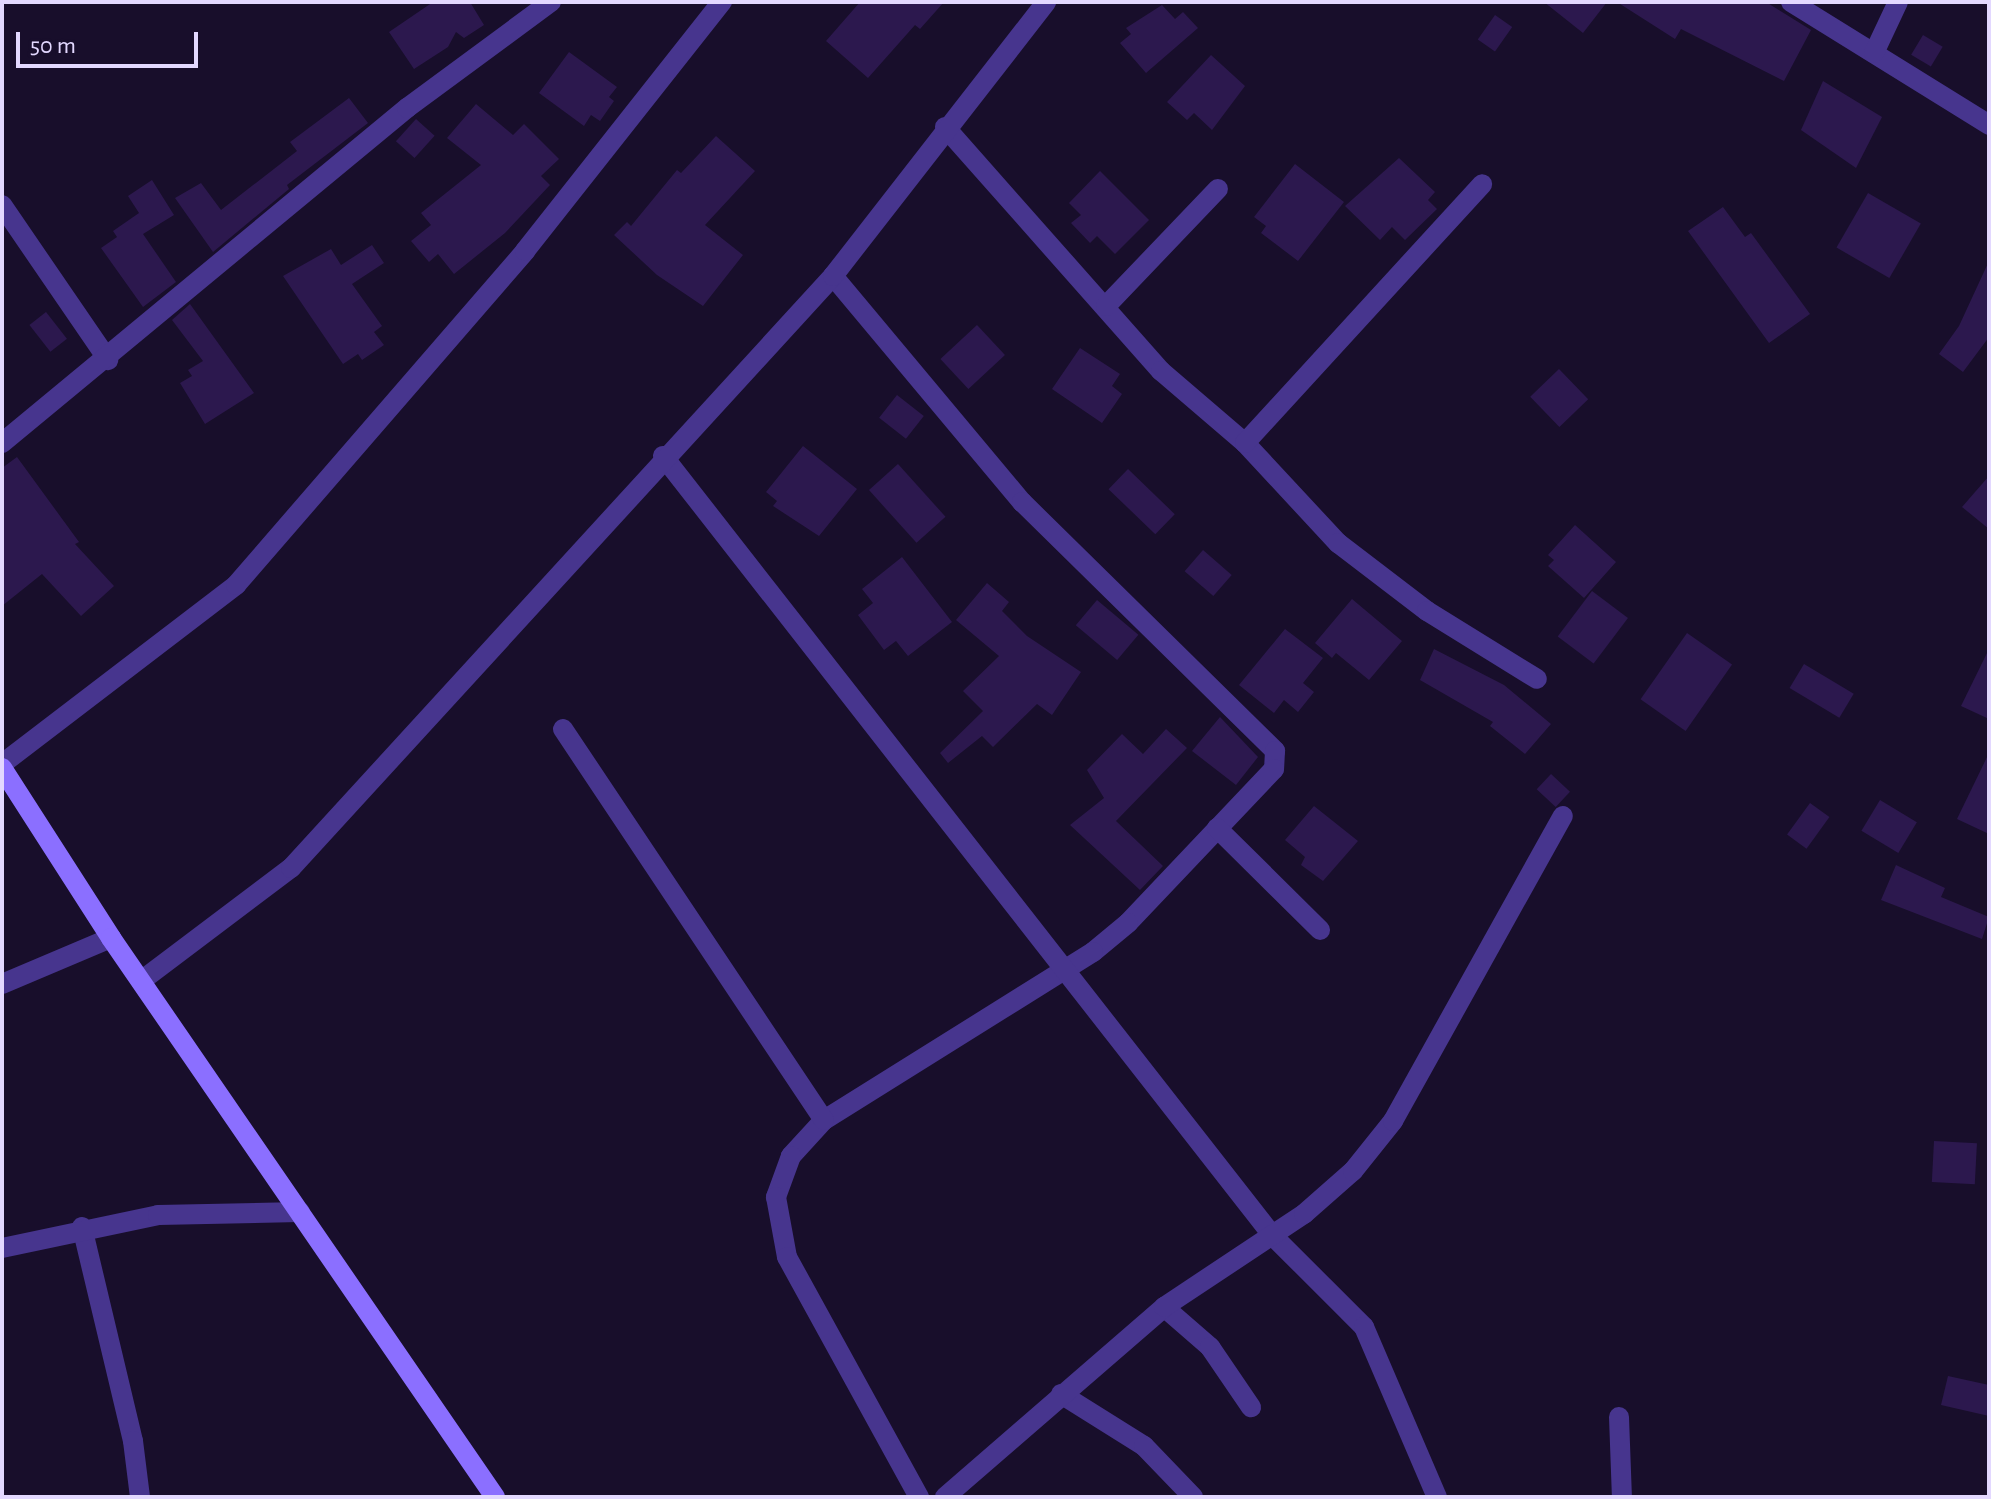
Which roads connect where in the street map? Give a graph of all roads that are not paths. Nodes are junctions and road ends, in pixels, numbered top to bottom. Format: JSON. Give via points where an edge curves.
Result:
{"nodes":[{"id":1,"x":551,"y":2,"type":"edge"},
{"id":2,"x":722,"y":2,"type":"edge"},
{"id":3,"x":1046,"y":2,"type":"edge"},
{"id":4,"x":1791,"y":2,"type":"edge"},
{"id":5,"x":1898,"y":2,"type":"edge"},
{"id":6,"x":1874,"y":53,"type":"junction"},
{"id":7,"x":1989,"y":125,"type":"edge"},
{"id":8,"x":945,"y":127,"type":"junction"},
{"id":9,"x":1482,"y":184,"type":"dead end"},
{"id":10,"x":1218,"y":189,"type":"dead end"},
{"id":11,"x":2,"y":205,"type":"edge"},
{"id":12,"x":833,"y":276,"type":"junction"},
{"id":13,"x":1106,"y":306,"type":"junction"},
{"id":14,"x":108,"y":360,"type":"junction"},
{"id":15,"x":2,"y":443,"type":"edge"},
{"id":16,"x":1245,"y":443,"type":"junction"},
{"id":17,"x":663,"y":456,"type":"junction"},
{"id":18,"x":1537,"y":679,"type":"dead end"},
{"id":19,"x":563,"y":729,"type":"dead end"},
{"id":20,"x":2,"y":766,"type":"edge"},
{"id":21,"x":1563,"y":816,"type":"dead end"},
{"id":22,"x":1217,"y":828,"type":"junction"},
{"id":23,"x":1320,"y":930,"type":"dead end"},
{"id":24,"x":111,"y":938,"type":"junction"},
{"id":25,"x":1063,"y":969,"type":"junction"},
{"id":26,"x":141,"y":981,"type":"junction"},
{"id":27,"x":2,"y":984,"type":"edge"},
{"id":28,"x":824,"y":1120,"type":"junction"},
{"id":29,"x":300,"y":1212,"type":"junction"},
{"id":30,"x":82,"y":1227,"type":"junction"},
{"id":31,"x":1272,"y":1235,"type":"junction"},
{"id":32,"x":2,"y":1248,"type":"edge"},
{"id":33,"x":1164,"y":1307,"type":"junction"},
{"id":34,"x":1061,"y":1394,"type":"junction"},
{"id":35,"x":1251,"y":1407,"type":"dead end"},
{"id":36,"x":1619,"y":1417,"type":"dead end"},
{"id":37,"x":140,"y":1497,"type":"edge"},
{"id":38,"x":495,"y":1497,"type":"edge"},
{"id":39,"x":919,"y":1497,"type":"edge"},
{"id":40,"x":945,"y":1497,"type":"edge"},
{"id":41,"x":1193,"y":1497,"type":"edge"},
{"id":42,"x":1437,"y":1497,"type":"edge"},
{"id":43,"x":1622,"y":1497,"type":"edge"}],
"edges":[{"from":1,"to":14,"type":"street","via":[[407,108]]},
{"from":2,"to":20,"type":"street","via":[[525,251],[236,585]]},
{"from":3,"to":8,"type":"street"},
{"from":4,"to":6,"type":"street"},
{"from":5,"to":6,"type":"street"},
{"from":6,"to":7,"type":"street"},
{"from":8,"to":12,"type":"street"},
{"from":8,"to":13,"type":"street"},
{"from":9,"to":16,"type":"street"},
{"from":10,"to":13,"type":"street"},
{"from":11,"to":14,"type":"street"},
{"from":12,"to":17,"type":"street"},
{"from":12,"to":22,"type":"street","via":[[1022,502],[1275,751],[1274,769]]},
{"from":13,"to":16,"type":"street","via":[[1161,371]]},
{"from":14,"to":15,"type":"street"},
{"from":16,"to":18,"type":"street","via":[[1338,543],[1427,611]]},
{"from":17,"to":25,"type":"street"},
{"from":17,"to":26,"type":"street","via":[[291,868]]},
{"from":19,"to":28,"type":"street"},
{"from":20,"to":24,"type":"street"},
{"from":21,"to":31,"type":"street","via":[[1393,1121],[1353,1171]]},
{"from":22,"to":23,"type":"street"},
{"from":22,"to":25,"type":"street","via":[[1128,923]]},
{"from":24,"to":26,"type":"street"},
{"from":24,"to":27,"type":"street"},
{"from":25,"to":28,"type":"street"},
{"from":25,"to":31,"type":"street"},
{"from":26,"to":29,"type":"street"},
{"from":28,"to":39,"type":"street","via":[[791,1156],[776,1197],[787,1257]]},
{"from":29,"to":30,"type":"street","via":[[158,1215]]},
{"from":29,"to":38,"type":"street"},
{"from":30,"to":32,"type":"street"},
{"from":30,"to":37,"type":"street","via":[[133,1441]]},
{"from":31,"to":33,"type":"street"},
{"from":31,"to":42,"type":"street","via":[[1364,1327]]},
{"from":33,"to":34,"type":"street"},
{"from":33,"to":35,"type":"street","via":[[1210,1347]]},
{"from":34,"to":40,"type":"street"},
{"from":34,"to":41,"type":"street","via":[[1144,1446]]},
{"from":36,"to":43,"type":"street"}]}
